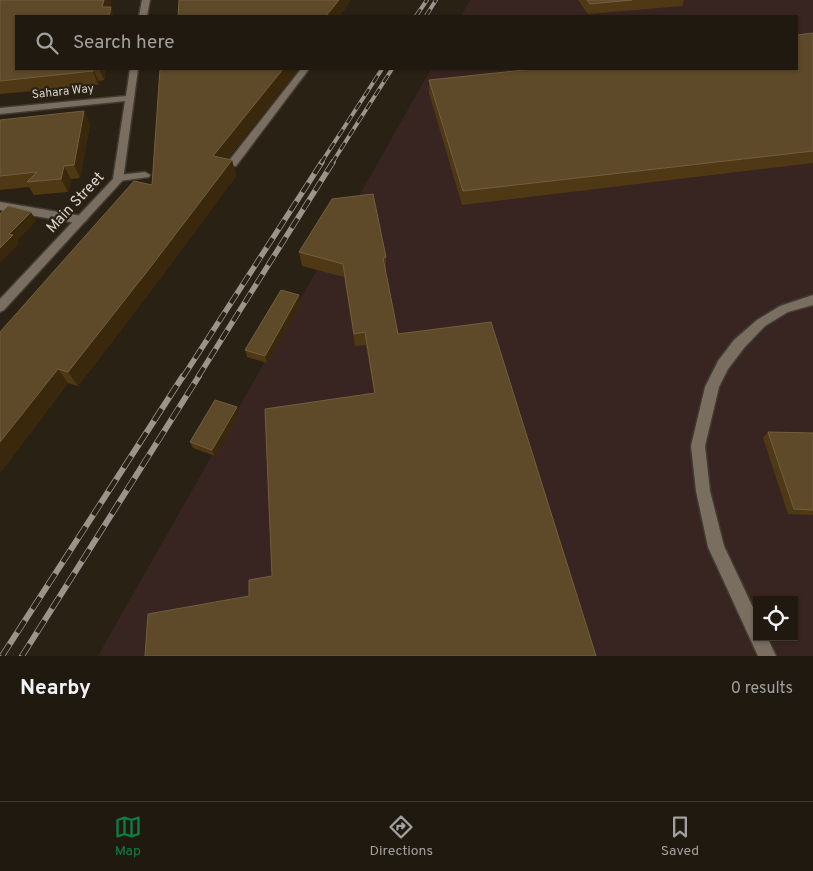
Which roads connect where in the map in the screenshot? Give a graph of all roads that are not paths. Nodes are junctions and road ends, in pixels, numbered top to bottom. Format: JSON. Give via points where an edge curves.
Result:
{"nodes":[{"id":1,"x":146,"y":0,"type":"edge"},
{"id":2,"x":144,"y":15,"type":"edge"},
{"id":3,"x":134,"y":70,"type":"edge"},
{"id":4,"x":304,"y":70,"type":"edge"},
{"id":5,"x":129,"y":98,"type":"junction"},
{"id":6,"x":0,"y":111,"type":"edge"},
{"id":7,"x":232,"y":164,"type":"edge"},
{"id":8,"x":145,"y":175,"type":"dead end"},
{"id":9,"x":119,"y":178,"type":"junction"},
{"id":10,"x":0,"y":206,"type":"edge"},
{"id":11,"x":82,"y":220,"type":"junction"},
{"id":12,"x":813,"y":300,"type":"edge"},
{"id":13,"x":0,"y":307,"type":"edge"},
{"id":14,"x":753,"y":627,"type":"edge"},
{"id":15,"x":760,"y":641,"type":"edge"},
{"id":16,"x":767,"y":656,"type":"edge"}],
"edges":[{"from":1,"to":2,"type":"street"},
{"from":3,"to":5,"type":"street","name":"Main Street"},
{"from":4,"to":7,"type":"street"},
{"from":5,"to":6,"type":"street","name":"Sahara Way"},
{"from":5,"to":9,"type":"street","name":"Main Street"},
{"from":8,"to":9,"type":"street"},
{"from":9,"to":11,"type":"street","name":"Main Street"},
{"from":10,"to":11,"type":"street"},
{"from":11,"to":13,"type":"street","name":"Main Street"},
{"from":12,"to":14,"type":"street","via":[[784,309],[761,323],[739,344],[712,387],[698,446],[703,491],[716,547]]},
{"from":15,"to":16,"type":"street"}]}
